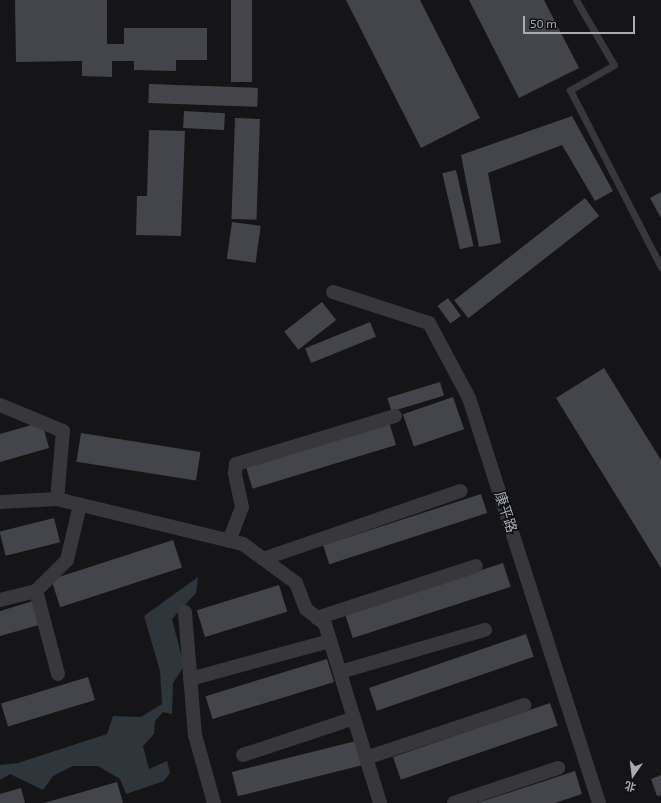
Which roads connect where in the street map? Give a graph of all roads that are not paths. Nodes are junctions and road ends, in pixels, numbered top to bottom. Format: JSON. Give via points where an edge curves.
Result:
{"nodes":[{"id":1,"x":576,"y":0,"type":"edge"},
{"id":2,"x":661,"y":267,"type":"edge"},
{"id":3,"x":333,"y":292,"type":"dead end"},
{"id":4,"x":0,"y":405,"type":"edge"},
{"id":5,"x":395,"y":416,"type":"dead end"},
{"id":6,"x":461,"y":491,"type":"dead end"},
{"id":7,"x":57,"y":499,"type":"junction"},
{"id":8,"x":0,"y":502,"type":"edge"},
{"id":9,"x":80,"y":505,"type":"junction"},
{"id":10,"x":229,"y":541,"type":"junction"},
{"id":11,"x":263,"y":558,"type":"junction"},
{"id":12,"x":476,"y":566,"type":"dead end"},
{"id":13,"x":36,"y":591,"type":"junction"},
{"id":14,"x":0,"y":600,"type":"edge"},
{"id":15,"x":185,"y":612,"type":"dead end"},
{"id":16,"x":317,"y":618,"type":"junction"},
{"id":17,"x":485,"y":630,"type":"dead end"},
{"id":18,"x":330,"y":641,"type":"junction"},
{"id":19,"x":340,"y":672,"type":"junction"},
{"id":20,"x":58,"y":674,"type":"dead end"},
{"id":21,"x":190,"y":679,"type":"junction"},
{"id":22,"x":524,"y":705,"type":"dead end"},
{"id":23,"x":354,"y":718,"type":"junction"},
{"id":24,"x":243,"y":755,"type":"dead end"},
{"id":25,"x":366,"y":758,"type":"junction"},
{"id":26,"x":558,"y":768,"type":"dead end"},
{"id":27,"x":214,"y":803,"type":"edge"},
{"id":28,"x":380,"y":803,"type":"edge"},
{"id":29,"x":454,"y":803,"type":"edge"},
{"id":30,"x":599,"y":803,"type":"edge"}],
"edges":[{"from":1,"to":2,"type":"lane","via":[[614,65],[570,90]]},
{"from":3,"to":30,"type":"street","name":"康平路","via":[[429,323],[469,398]]},
{"from":4,"to":7,"type":"street","via":[[63,431]]},
{"from":5,"to":10,"type":"street","via":[[236,464],[235,473],[242,507]]},
{"from":6,"to":11,"type":"street"},
{"from":7,"to":8,"type":"street"},
{"from":7,"to":9,"type":"street"},
{"from":9,"to":10,"type":"street"},
{"from":9,"to":13,"type":"street","via":[[67,560]]},
{"from":10,"to":11,"type":"street","via":[[243,544]]},
{"from":11,"to":16,"type":"street","via":[[296,583],[306,609]]},
{"from":12,"to":16,"type":"street"},
{"from":13,"to":14,"type":"street"},
{"from":13,"to":20,"type":"street"},
{"from":15,"to":21,"type":"street"},
{"from":16,"to":18,"type":"street","via":[[325,624]]},
{"from":17,"to":19,"type":"street"},
{"from":18,"to":19,"type":"street"},
{"from":18,"to":21,"type":"street"},
{"from":19,"to":23,"type":"street"},
{"from":21,"to":27,"type":"street","via":[[195,735]]},
{"from":22,"to":25,"type":"street"},
{"from":23,"to":24,"type":"street"},
{"from":23,"to":25,"type":"street"},
{"from":25,"to":28,"type":"street"},
{"from":26,"to":29,"type":"street"}]}
